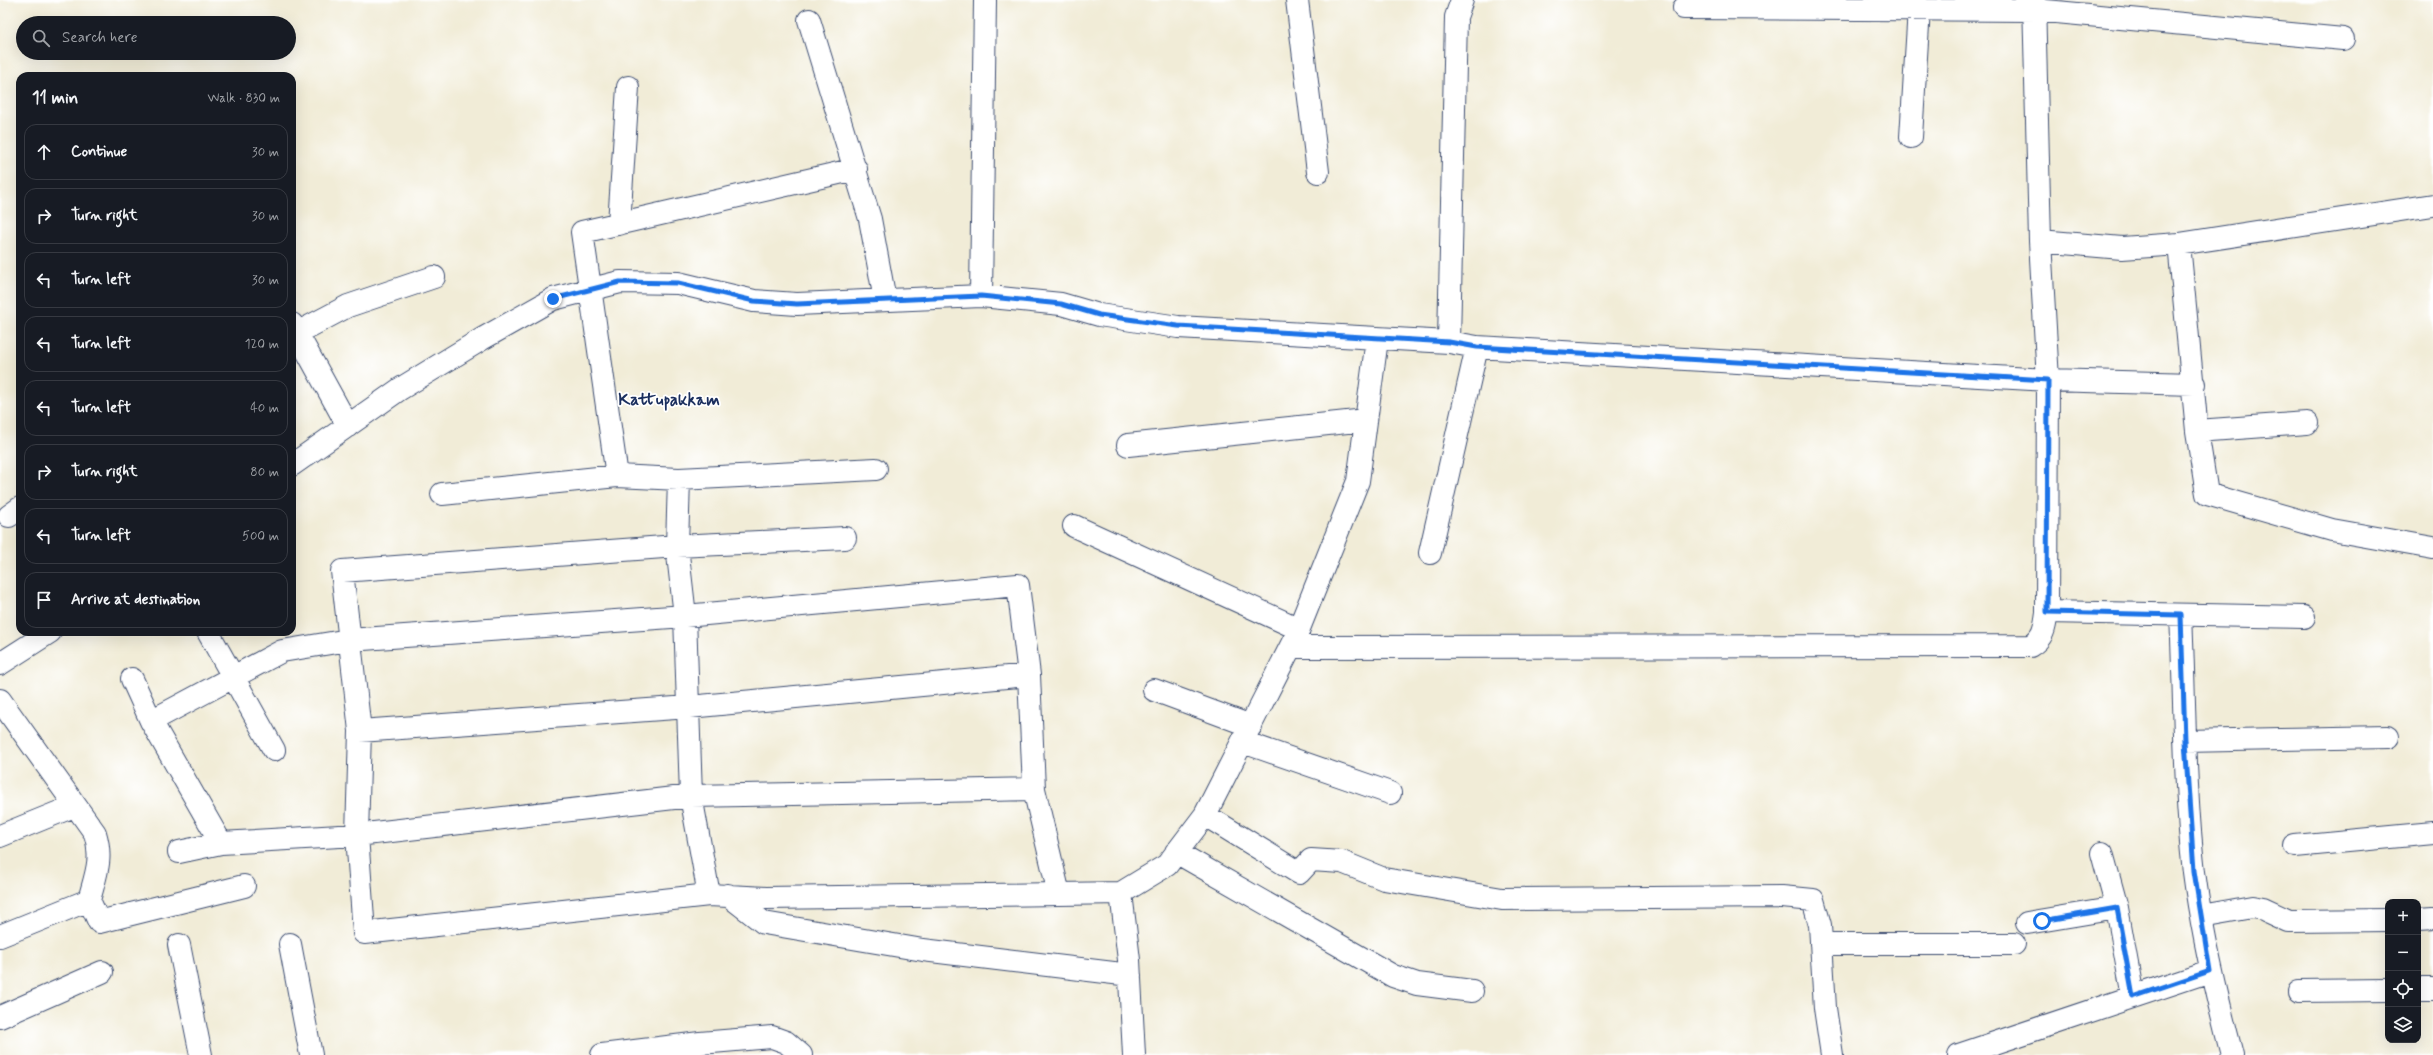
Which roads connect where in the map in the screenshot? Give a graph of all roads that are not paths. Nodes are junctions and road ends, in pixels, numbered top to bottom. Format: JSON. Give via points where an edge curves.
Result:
{"nodes":[{"id":1,"x":985,"y":0,"type":"edge"},
{"id":2,"x":1297,"y":0,"type":"edge"},
{"id":3,"x":1462,"y":0,"type":"edge"},
{"id":4,"x":2035,"y":5,"type":"edge"},
{"id":5,"x":1684,"y":8,"type":"dead end"},
{"id":6,"x":1919,"y":9,"type":"junction"},
{"id":7,"x":809,"y":20,"type":"dead end"},
{"id":8,"x":2343,"y":39,"type":"dead end"},
{"id":9,"x":628,"y":87,"type":"dead end"},
{"id":10,"x":1911,"y":137,"type":"dead end"},
{"id":11,"x":856,"y":169,"type":"junction"},
{"id":12,"x":1318,"y":172,"type":"dead end"},
{"id":13,"x":2433,"y":205,"type":"edge"},
{"id":14,"x":619,"y":224,"type":"junction"},
{"id":15,"x":2040,"y":241,"type":"junction"},
{"id":16,"x":2179,"y":244,"type":"junction"},
{"id":17,"x":434,"y":277,"type":"dead end"},
{"id":18,"x":592,"y":288,"type":"junction"},
{"id":19,"x":981,"y":296,"type":"junction"},
{"id":20,"x":885,"y":300,"type":"junction"},
{"id":21,"x":296,"y":328,"type":"edge"},
{"id":22,"x":296,"y":333,"type":"edge"},
{"id":23,"x":1376,"y":339,"type":"junction"},
{"id":24,"x":1449,"y":342,"type":"junction"},
{"id":25,"x":1477,"y":347,"type":"junction"},
{"id":26,"x":2048,"y":380,"type":"junction"},
{"id":27,"x":2194,"y":384,"type":"junction"},
{"id":28,"x":1366,"y":420,"type":"junction"},
{"id":29,"x":2307,"y":423,"type":"dead end"},
{"id":30,"x":348,"y":426,"type":"junction"},
{"id":31,"x":2197,"y":431,"type":"junction"},
{"id":32,"x":1128,"y":445,"type":"dead end"},
{"id":33,"x":296,"y":462,"type":"edge"},
{"id":34,"x":876,"y":469,"type":"dead end"},
{"id":35,"x":617,"y":476,"type":"junction"},
{"id":36,"x":678,"y":479,"type":"junction"},
{"id":37,"x":442,"y":494,"type":"dead end"},
{"id":38,"x":1074,"y":526,"type":"dead end"},
{"id":39,"x":845,"y":538,"type":"dead end"},
{"id":40,"x":677,"y":546,"type":"junction"},
{"id":41,"x":2433,"y":548,"type":"edge"},
{"id":42,"x":1430,"y":553,"type":"dead end"},
{"id":43,"x":2047,"y":612,"type":"junction"},
{"id":44,"x":2181,"y":615,"type":"junction"},
{"id":45,"x":685,"y":616,"type":"junction"},
{"id":46,"x":2304,"y":617,"type":"dead end"},
{"id":47,"x":44,"y":636,"type":"edge"},
{"id":48,"x":210,"y":636,"type":"edge"},
{"id":49,"x":1295,"y":638,"type":"junction"},
{"id":50,"x":350,"y":640,"type":"junction"},
{"id":51,"x":0,"y":664,"type":"edge"},
{"id":52,"x":1029,"y":675,"type":"junction"},
{"id":53,"x":234,"y":677,"type":"junction"},
{"id":54,"x":132,"y":679,"type":"dead end"},
{"id":55,"x":1154,"y":690,"type":"dead end"},
{"id":56,"x":0,"y":700,"type":"edge"},
{"id":57,"x":689,"y":707,"type":"junction"},
{"id":58,"x":151,"y":721,"type":"junction"},
{"id":59,"x":360,"y":731,"type":"junction"},
{"id":60,"x":1247,"y":734,"type":"junction"},
{"id":61,"x":2388,"y":737,"type":"dead end"},
{"id":62,"x":2185,"y":741,"type":"junction"},
{"id":63,"x":274,"y":750,"type":"dead end"},
{"id":64,"x":1034,"y":789,"type":"junction"},
{"id":65,"x":1390,"y":793,"type":"dead end"},
{"id":66,"x":691,"y":796,"type":"junction"},
{"id":67,"x":74,"y":806,"type":"junction"},
{"id":68,"x":1205,"y":815,"type":"junction"},
{"id":69,"x":2433,"y":833,"type":"edge"},
{"id":70,"x":357,"y":835,"type":"junction"},
{"id":71,"x":0,"y":836,"type":"edge"},
{"id":72,"x":221,"y":843,"type":"junction"},
{"id":73,"x":2295,"y":846,"type":"dead end"},
{"id":74,"x":179,"y":852,"type":"dead end"},
{"id":75,"x":1176,"y":852,"type":"junction"},
{"id":76,"x":2102,"y":853,"type":"dead end"},
{"id":77,"x":244,"y":886,"type":"dead end"},
{"id":78,"x":1121,"y":893,"type":"junction"},
{"id":79,"x":1059,"y":894,"type":"junction"},
{"id":80,"x":719,"y":895,"type":"junction"},
{"id":81,"x":89,"y":900,"type":"junction"},
{"id":82,"x":2117,"y":908,"type":"junction"},
{"id":83,"x":2201,"y":916,"type":"junction"},
{"id":84,"x":2433,"y":918,"type":"edge"},
{"id":85,"x":2421,"y":919,"type":"edge"},
{"id":86,"x":2385,"y":920,"type":"edge"},
{"id":87,"x":2027,"y":923,"type":"dead end"},
{"id":88,"x":0,"y":936,"type":"edge"},
{"id":89,"x":290,"y":944,"type":"dead end"},
{"id":90,"x":1821,"y":944,"type":"junction"},
{"id":91,"x":2014,"y":944,"type":"dead end"},
{"id":92,"x":179,"y":945,"type":"dead end"},
{"id":93,"x":2210,"y":971,"type":"junction"},
{"id":94,"x":102,"y":972,"type":"dead end"},
{"id":95,"x":1130,"y":975,"type":"junction"},
{"id":96,"x":2421,"y":989,"type":"edge"},
{"id":97,"x":2433,"y":989,"type":"edge"},
{"id":98,"x":2385,"y":990,"type":"edge"},
{"id":99,"x":1472,"y":991,"type":"dead end"},
{"id":100,"x":2299,"y":991,"type":"dead end"},
{"id":101,"x":2133,"y":997,"type":"junction"},
{"id":102,"x":0,"y":1017,"type":"edge"},
{"id":103,"x":201,"y":1055,"type":"edge"},
{"id":104,"x":311,"y":1055,"type":"edge"},
{"id":105,"x":602,"y":1055,"type":"edge"},
{"id":106,"x":801,"y":1055,"type":"edge"},
{"id":107,"x":1134,"y":1055,"type":"edge"},
{"id":108,"x":1832,"y":1055,"type":"edge"},
{"id":109,"x":1959,"y":1055,"type":"edge"},
{"id":110,"x":2232,"y":1055,"type":"edge"}],
"edges":[{"from":1,"to":19,"type":"street"},
{"from":2,"to":12,"type":"street"},
{"from":3,"to":24,"type":"street","via":[[1456,17]]},
{"from":4,"to":6,"type":"street"},
{"from":4,"to":8,"type":"street"},
{"from":4,"to":15,"type":"street"},
{"from":5,"to":6,"type":"street"},
{"from":6,"to":10,"type":"street"},
{"from":7,"to":11,"type":"street"},
{"from":9,"to":14,"type":"street"},
{"from":11,"to":14,"type":"street"},
{"from":11,"to":20,"type":"street","via":[[877,245]]},
{"from":13,"to":16,"type":"street"},
{"from":14,"to":18,"type":"street","via":[[582,232]]},
{"from":15,"to":16,"type":"street","via":[[2122,248]]},
{"from":15,"to":26,"type":"street"},
{"from":16,"to":27,"type":"street"},
{"from":17,"to":21,"type":"street","via":[[348,306]]},
{"from":18,"to":20,"type":"street","via":[[620,282],[678,283],[754,301],[797,304]]},
{"from":18,"to":30,"type":"street","via":[[553,299],[482,339],[400,389]]},
{"from":18,"to":35,"type":"street"},
{"from":19,"to":20,"type":"street"},
{"from":19,"to":23,"type":"street","via":[[1061,304],[1099,315],[1178,326]]},
{"from":22,"to":30,"type":"street"},
{"from":23,"to":24,"type":"street"},
{"from":23,"to":28,"type":"street"},
{"from":24,"to":25,"type":"street"},
{"from":25,"to":26,"type":"street"},
{"from":25,"to":42,"type":"street"},
{"from":26,"to":27,"type":"street"},
{"from":26,"to":43,"type":"street"},
{"from":27,"to":31,"type":"street"},
{"from":28,"to":32,"type":"street"},
{"from":28,"to":49,"type":"street","via":[[1358,481]]},
{"from":29,"to":31,"type":"street"},
{"from":30,"to":33,"type":"street"},
{"from":31,"to":41,"type":"street","via":[[2207,494],[2332,530]]},
{"from":34,"to":36,"type":"street"},
{"from":35,"to":36,"type":"street"},
{"from":35,"to":37,"type":"street"},
{"from":36,"to":40,"type":"street"},
{"from":38,"to":49,"type":"street"},
{"from":39,"to":40,"type":"street"},
{"from":40,"to":45,"type":"street"},
{"from":40,"to":50,"type":"street","via":[[342,572]]},
{"from":43,"to":44,"type":"street"},
{"from":43,"to":49,"type":"street","via":[[2043,633],[2039,641],[2030,646]]},
{"from":44,"to":46,"type":"street"},
{"from":44,"to":62,"type":"street"},
{"from":45,"to":50,"type":"street"},
{"from":45,"to":52,"type":"street","via":[[1018,585]]},
{"from":45,"to":57,"type":"street"},
{"from":47,"to":51,"type":"street"},
{"from":48,"to":53,"type":"street"},
{"from":49,"to":60,"type":"street"},
{"from":50,"to":53,"type":"street","via":[[282,651]]},
{"from":50,"to":59,"type":"street"},
{"from":52,"to":57,"type":"street"},
{"from":52,"to":64,"type":"street"},
{"from":53,"to":58,"type":"street"},
{"from":53,"to":63,"type":"street"},
{"from":54,"to":58,"type":"street"},
{"from":55,"to":60,"type":"street"},
{"from":56,"to":67,"type":"street"},
{"from":57,"to":59,"type":"street"},
{"from":57,"to":66,"type":"street"},
{"from":58,"to":72,"type":"street"},
{"from":59,"to":70,"type":"street"},
{"from":60,"to":65,"type":"street"},
{"from":60,"to":68,"type":"street"},
{"from":61,"to":62,"type":"street"},
{"from":62,"to":83,"type":"street","via":[[2194,871]]},
{"from":64,"to":66,"type":"street"},
{"from":64,"to":79,"type":"street"},
{"from":66,"to":70,"type":"street"},
{"from":66,"to":80,"type":"street"},
{"from":67,"to":71,"type":"street"},
{"from":67,"to":81,"type":"street","via":[[95,833],[100,849]]},
{"from":68,"to":75,"type":"street"},
{"from":68,"to":90,"type":"street","via":[[1299,874],[1311,860],[1342,862],[1384,879],[1502,899],[1782,897],[1813,900],[1820,925]]},
{"from":69,"to":73,"type":"street"},
{"from":70,"to":72,"type":"street"},
{"from":70,"to":80,"type":"street","via":[[364,933]]},
{"from":72,"to":74,"type":"street"},
{"from":75,"to":78,"type":"street","via":[[1166,865]]},
{"from":75,"to":99,"type":"street","via":[[1393,976],[1417,984]]},
{"from":76,"to":82,"type":"street"},
{"from":77,"to":81,"type":"street","via":[[99,922]]},
{"from":78,"to":79,"type":"street"},
{"from":78,"to":95,"type":"street"},
{"from":79,"to":80,"type":"street","via":[[766,898]]},
{"from":80,"to":95,"type":"street","via":[[764,923],[923,950]]},
{"from":81,"to":88,"type":"street"},
{"from":82,"to":87,"type":"street"},
{"from":82,"to":101,"type":"street"},
{"from":83,"to":86,"type":"street","via":[[2252,907],[2263,909],[2289,921]]},
{"from":83,"to":93,"type":"street"},
{"from":84,"to":85,"type":"street"},
{"from":89,"to":104,"type":"street"},
{"from":90,"to":91,"type":"street"},
{"from":90,"to":108,"type":"street","via":[[1825,1008]]},
{"from":92,"to":103,"type":"street"},
{"from":93,"to":101,"type":"street"},
{"from":93,"to":110,"type":"street"},
{"from":94,"to":102,"type":"street"},
{"from":95,"to":107,"type":"street"},
{"from":96,"to":97,"type":"street"},
{"from":98,"to":100,"type":"street"},
{"from":101,"to":109,"type":"street"},
{"from":105,"to":106,"type":"street","via":[[772,1037],[786,1042]]}]}
